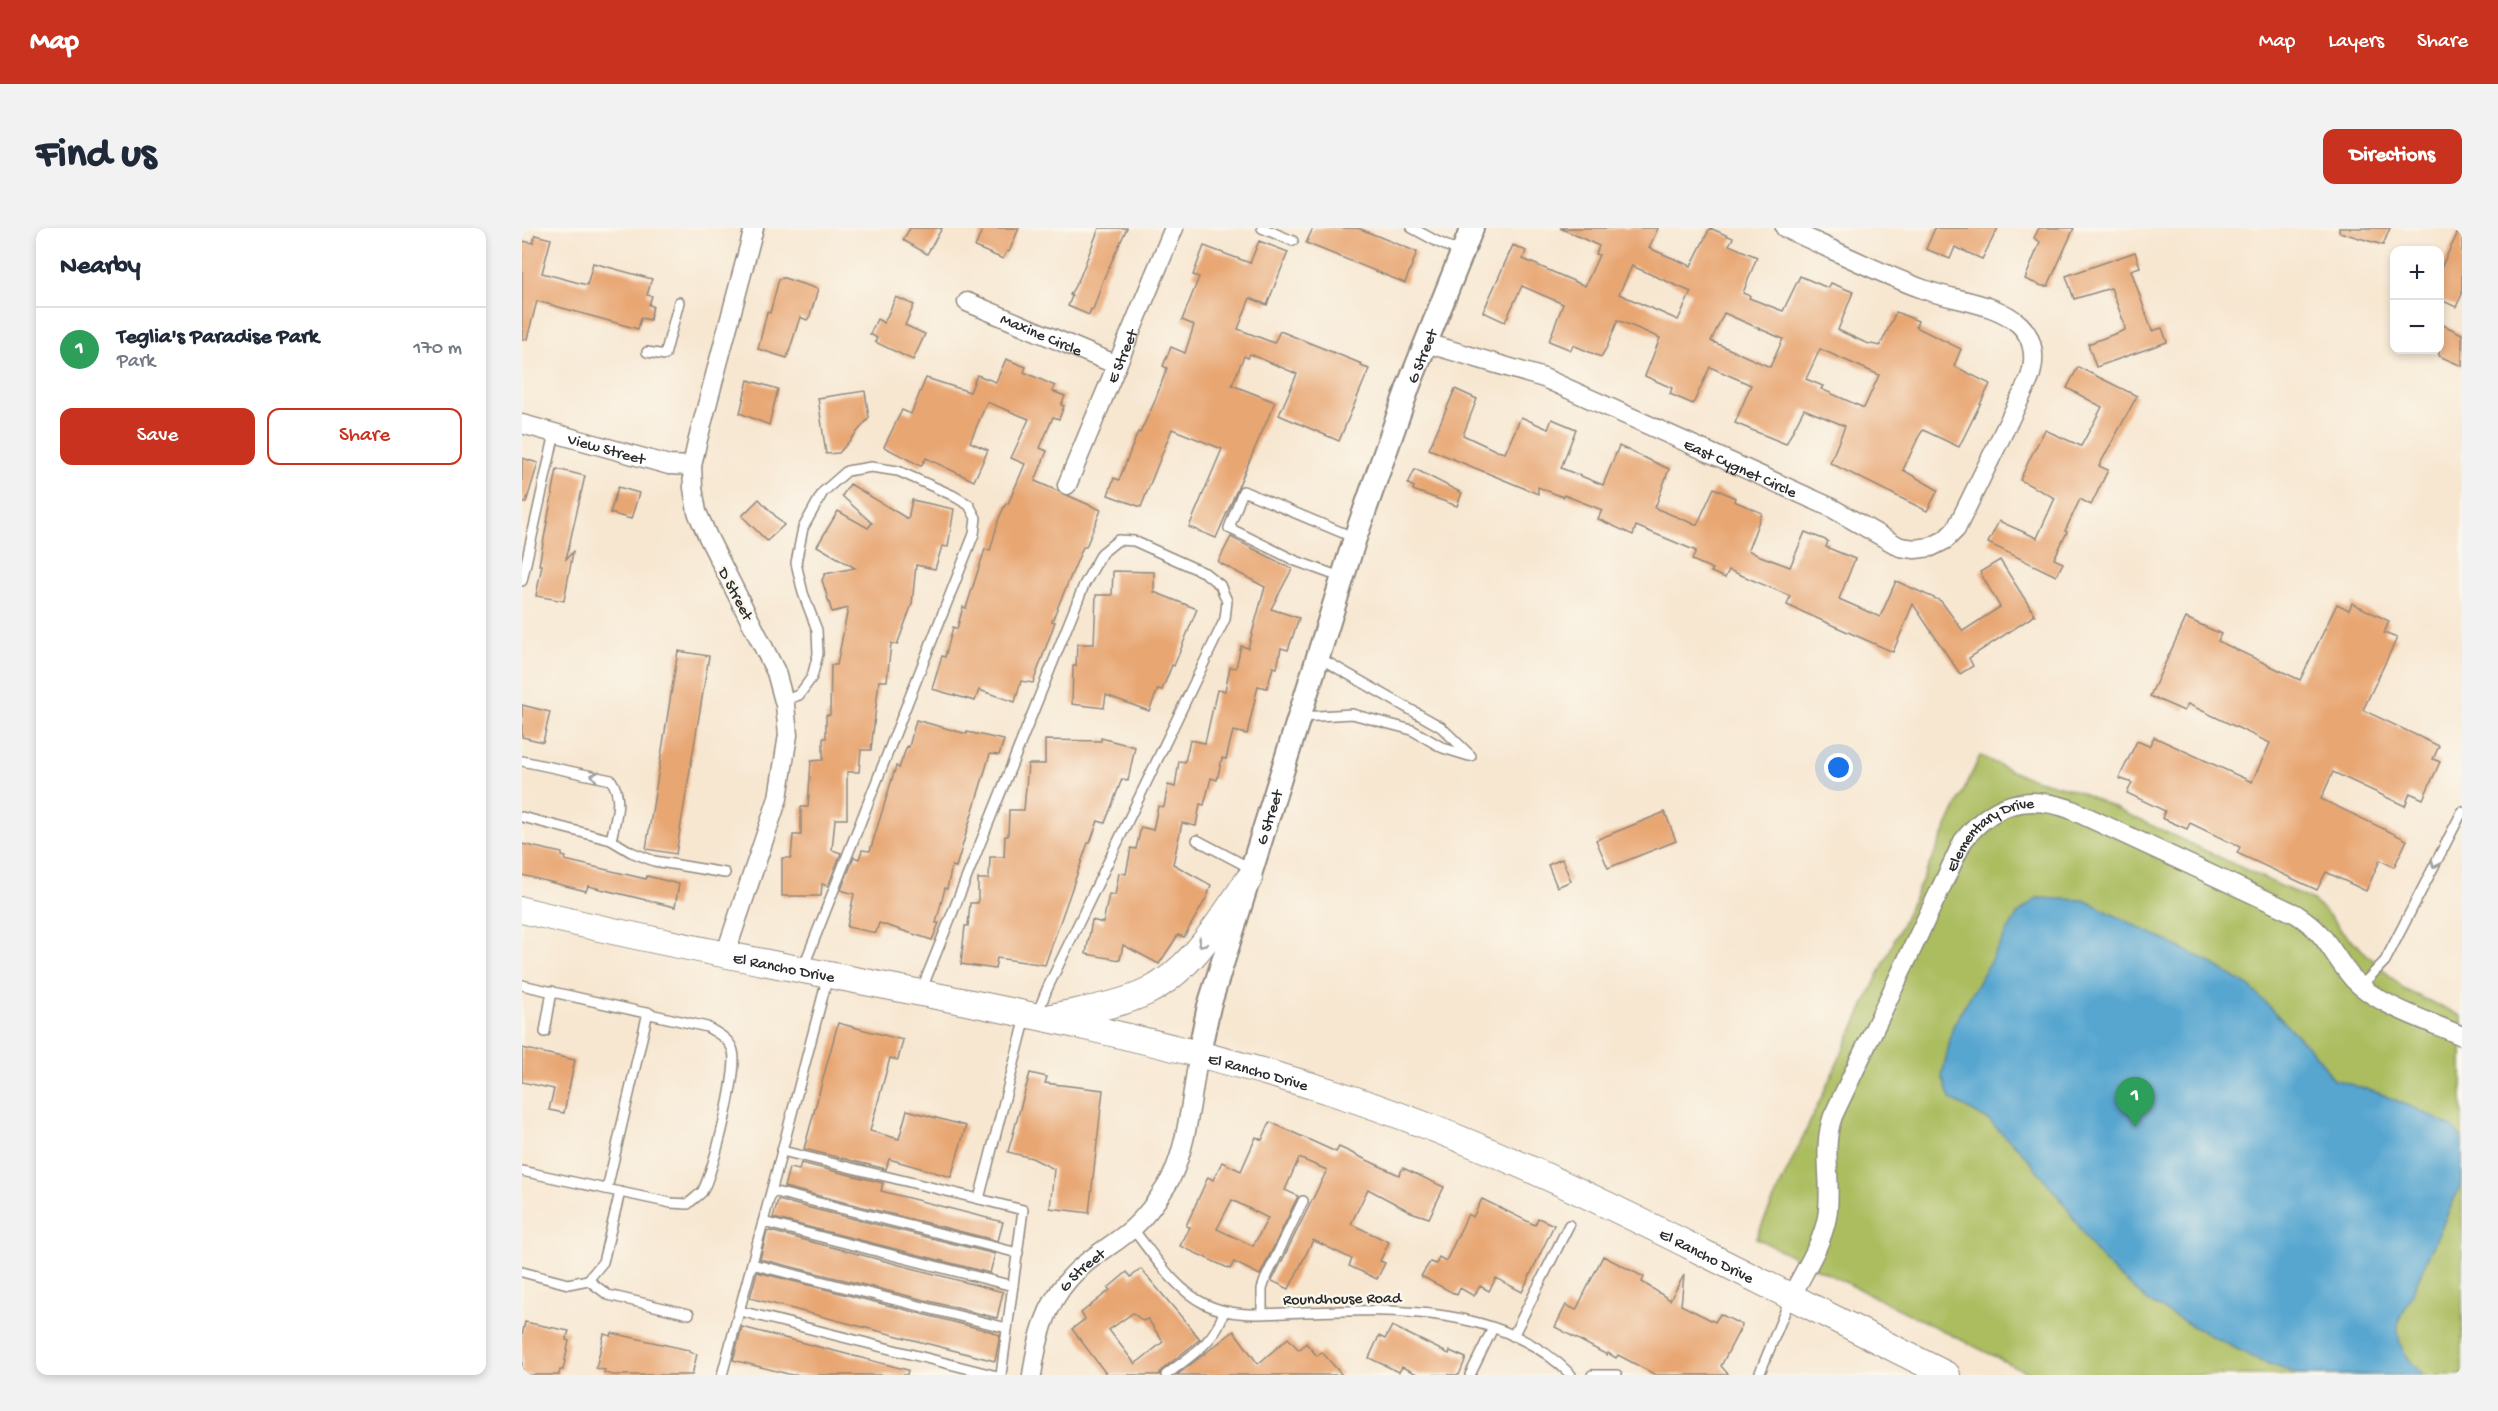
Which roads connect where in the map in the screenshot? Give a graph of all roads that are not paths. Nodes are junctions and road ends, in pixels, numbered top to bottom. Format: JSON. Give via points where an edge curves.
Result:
{"nodes":[{"id":1,"x":753,"y":228,"type":"edge"},
{"id":2,"x":1174,"y":228,"type":"edge"},
{"id":3,"x":1262,"y":228,"type":"edge"},
{"id":4,"x":1412,"y":228,"type":"edge"},
{"id":5,"x":1472,"y":228,"type":"edge"},
{"id":6,"x":1785,"y":228,"type":"edge"},
{"id":7,"x":1293,"y":241,"type":"dead end"},
{"id":8,"x":1462,"y":252,"type":"junction"},
{"id":9,"x":679,"y":302,"type":"dead end"},
{"id":10,"x":967,"y":302,"type":"dead end"},
{"id":11,"x":1426,"y":343,"type":"junction"},
{"id":12,"x":647,"y":352,"type":"dead end"},
{"id":13,"x":1117,"y":365,"type":"junction"},
{"id":14,"x":522,"y":424,"type":"edge"},
{"id":15,"x":555,"y":433,"type":"junction"},
{"id":16,"x":692,"y":466,"type":"junction"},
{"id":17,"x":1067,"y":485,"type":"dead end"},
{"id":18,"x":1355,"y":538,"type":"junction"},
{"id":19,"x":1343,"y":578,"type":"junction"},
{"id":20,"x":522,"y":581,"type":"edge"},
{"id":21,"x":1318,"y":657,"type":"junction"},
{"id":22,"x":784,"y":700,"type":"junction"},
{"id":23,"x":1299,"y":717,"type":"junction"},
{"id":24,"x":522,"y":761,"type":"edge"},
{"id":25,"x":2462,"y":812,"type":"edge"},
{"id":26,"x":522,"y":817,"type":"edge"},
{"id":27,"x":611,"y":840,"type":"junction"},
{"id":28,"x":1197,"y":840,"type":"dead end"},
{"id":29,"x":725,"y":873,"type":"dead end"},
{"id":30,"x":1250,"y":874,"type":"junction"},
{"id":31,"x":522,"y":910,"type":"edge"},
{"id":32,"x":726,"y":955,"type":"junction"},
{"id":33,"x":802,"y":970,"type":"junction"},
{"id":34,"x":828,"y":975,"type":"junction"},
{"id":35,"x":522,"y":985,"type":"edge"},
{"id":36,"x":2361,"y":986,"type":"junction"},
{"id":37,"x":552,"y":991,"type":"junction"},
{"id":38,"x":920,"y":993,"type":"junction"},
{"id":39,"x":648,"y":1012,"type":"junction"},
{"id":40,"x":1036,"y":1017,"type":"junction"},
{"id":41,"x":545,"y":1032,"type":"dead end"},
{"id":42,"x":2462,"y":1036,"type":"edge"},
{"id":43,"x":1199,"y":1053,"type":"junction"},
{"id":44,"x":782,"y":1151,"type":"junction"},
{"id":45,"x":522,"y":1171,"type":"edge"},
{"id":46,"x":607,"y":1189,"type":"junction"},
{"id":47,"x":772,"y":1191,"type":"junction"},
{"id":48,"x":621,"y":1192,"type":"junction"},
{"id":49,"x":979,"y":1199,"type":"junction"},
{"id":50,"x":1303,"y":1202,"type":"dead end"},
{"id":51,"x":763,"y":1222,"type":"junction"},
{"id":52,"x":1569,"y":1225,"type":"dead end"},
{"id":53,"x":1132,"y":1228,"type":"junction"},
{"id":54,"x":1017,"y":1253,"type":"junction"},
{"id":55,"x":752,"y":1264,"type":"junction"},
{"id":56,"x":522,"y":1272,"type":"edge"},
{"id":57,"x":588,"y":1280,"type":"junction"},
{"id":58,"x":1013,"y":1286,"type":"junction"},
{"id":59,"x":1791,"y":1297,"type":"junction"},
{"id":60,"x":740,"y":1311,"type":"junction"},
{"id":61,"x":1224,"y":1311,"type":"junction"},
{"id":62,"x":1262,"y":1313,"type":"junction"},
{"id":63,"x":689,"y":1314,"type":"dead end"},
{"id":64,"x":1007,"y":1328,"type":"junction"},
{"id":65,"x":1493,"y":1328,"type":"junction"},
{"id":66,"x":1513,"y":1336,"type":"junction"},
{"id":67,"x":726,"y":1374,"type":"edge"},
{"id":68,"x":993,"y":1375,"type":"edge"},
{"id":69,"x":1001,"y":1375,"type":"edge"},
{"id":70,"x":1032,"y":1375,"type":"edge"},
{"id":71,"x":1166,"y":1375,"type":"edge"},
{"id":72,"x":1470,"y":1375,"type":"edge"},
{"id":73,"x":1571,"y":1375,"type":"edge"},
{"id":74,"x":1592,"y":1375,"type":"edge"},
{"id":75,"x":1617,"y":1375,"type":"edge"},
{"id":76,"x":1759,"y":1375,"type":"edge"},
{"id":77,"x":1947,"y":1375,"type":"edge"}],
"edges":[{"from":1,"to":16,"type":"street","name":"D Street"},
{"from":2,"to":13,"type":"street","name":"E Street"},
{"from":3,"to":7,"type":"lane"},
{"from":4,"to":8,"type":"lane"},
{"from":5,"to":8,"type":"street","name":"G Street"},
{"from":6,"to":11,"type":"street","name":"East Cygnet Circle","via":[[1922,289],[2011,317],[2030,340],[2033,369],[2000,440],[1956,529],[1931,547],[1900,547],[1830,507],[1544,378]]},
{"from":8,"to":11,"type":"street","name":"G Street"},
{"from":9,"to":12,"type":"lane","via":[[665,355]]},
{"from":10,"to":13,"type":"street","name":"Maxine Circle"},
{"from":11,"to":18,"type":"street","name":"G Street"},
{"from":13,"to":17,"type":"street","name":"E Street"},
{"from":14,"to":15,"type":"street","name":"View Street"},
{"from":15,"to":16,"type":"street","name":"View Street","via":[[669,465]]},
{"from":15,"to":20,"type":"lane"},
{"from":16,"to":22,"type":"street","name":"D Street","via":[[697,512],[769,654]]},
{"from":18,"to":19,"type":"street","name":"G Street"},
{"from":18,"to":19,"type":"lane","via":[[1243,491],[1229,528],[1296,561]]},
{"from":19,"to":21,"type":"street","name":"G Street"},
{"from":21,"to":23,"type":"street","name":"G Street"},
{"from":21,"to":23,"type":"lane","via":[[1441,727],[1471,756],[1443,748],[1412,730],[1352,714]]},
{"from":22,"to":32,"type":"street","name":"D Street","via":[[788,735],[778,798]]},
{"from":22,"to":33,"type":"lane","via":[[799,695],[812,677],[818,654],[817,630],[796,563],[803,528],[824,492],[847,471],[871,467],[898,471],[969,505],[976,519],[974,534]]},
{"from":23,"to":30,"type":"street","name":"G Street"},
{"from":27,"to":24,"type":"lane","one_way":true,"via":[[619,803],[611,780]]},
{"from":25,"to":36,"type":"lane","one_way":true,"via":[[2385,961]]},
{"from":26,"to":27,"type":"lane"},
{"from":27,"to":29,"type":"lane","via":[[654,861]]},
{"from":28,"to":30,"type":"lane"},
{"from":30,"to":40,"type":"main road","one_way":true,"via":[[1190,959],[1160,984],[1134,997]]},
{"from":30,"to":43,"type":"street","name":"G Street","via":[[1209,1006]]},
{"from":31,"to":32,"type":"main road","name":"El Rancho Drive"},
{"from":32,"to":33,"type":"main road","name":"El Rancho Drive"},
{"from":33,"to":34,"type":"main road","name":"El Rancho Drive"},
{"from":34,"to":38,"type":"main road","name":"El Rancho Drive"},
{"from":34,"to":44,"type":"lane"},
{"from":35,"to":37,"type":"lane"},
{"from":36,"to":42,"type":"street","name":"Elementary Drive","via":[[2380,999]]},
{"from":36,"to":59,"type":"street","name":"Elementary Drive","via":[[2325,938],[2286,909],[2070,808],[2030,801],[1993,812],[1963,842],[1833,1116],[1827,1137],[1827,1216],[1822,1237]]},
{"from":37,"to":39,"type":"lane"},
{"from":37,"to":41,"type":"lane"},
{"from":38,"to":40,"type":"main road","name":"El Rancho Drive"},
{"from":38,"to":40,"type":"lane","via":[[1084,585],[1102,553],[1118,540],[1134,541],[1205,573],[1220,585],[1227,602],[1225,619]]},
{"from":39,"to":46,"type":"lane"},
{"from":39,"to":48,"type":"lane","via":[[706,1027],[723,1036],[733,1050],[735,1064],[722,1127],[701,1193],[687,1204]]},
{"from":40,"to":43,"type":"main road","name":"El Rancho Drive"},
{"from":40,"to":49,"type":"lane"},
{"from":43,"to":53,"type":"street","name":"G Street","via":[[1178,1160],[1152,1207]]},
{"from":43,"to":59,"type":"main road","name":"El Rancho Drive","via":[[1332,1092],[1498,1153]]},
{"from":44,"to":47,"type":"lane"},
{"from":44,"to":49,"type":"lane"},
{"from":45,"to":46,"type":"lane"},
{"from":46,"to":48,"type":"lane"},
{"from":47,"to":51,"type":"lane"},
{"from":47,"to":54,"type":"lane"},
{"from":48,"to":57,"type":"lane","via":[[603,1262]]},
{"from":49,"to":54,"type":"lane","via":[[1023,1210]]},
{"from":50,"to":62,"type":"lane","name":"Roundhouse Road","via":[[1265,1280]]},
{"from":51,"to":55,"type":"lane"},
{"from":51,"to":58,"type":"lane"},
{"from":52,"to":66,"type":"lane"},
{"from":53,"to":61,"type":"lane","name":"Roundhouse Road","via":[[1186,1291]]},
{"from":53,"to":70,"type":"street","name":"G Street","via":[[1088,1261],[1055,1297],[1036,1344]]},
{"from":54,"to":58,"type":"lane"},
{"from":55,"to":60,"type":"lane"},
{"from":55,"to":64,"type":"lane"},
{"from":56,"to":57,"type":"lane","via":[[568,1284]]},
{"from":57,"to":63,"type":"lane","via":[[608,1296]]},
{"from":58,"to":64,"type":"lane"},
{"from":59,"to":76,"type":"lane"},
{"from":59,"to":77,"type":"main road","name":"El Rancho Drive"},
{"from":60,"to":67,"type":"lane"},
{"from":60,"to":68,"type":"lane"},
{"from":61,"to":62,"type":"lane","name":"Roundhouse Road"},
{"from":61,"to":71,"type":"lane","via":[[1213,1337]]},
{"from":62,"to":65,"type":"lane","name":"Roundhouse Road","via":[[1410,1311]]},
{"from":64,"to":69,"type":"lane"},
{"from":65,"to":66,"type":"lane","name":"Roundhouse Road"},
{"from":65,"to":72,"type":"lane"},
{"from":66,"to":73,"type":"lane","name":"Roundhouse Road","via":[[1542,1350]]},
{"from":74,"to":75,"type":"lane"}]}
